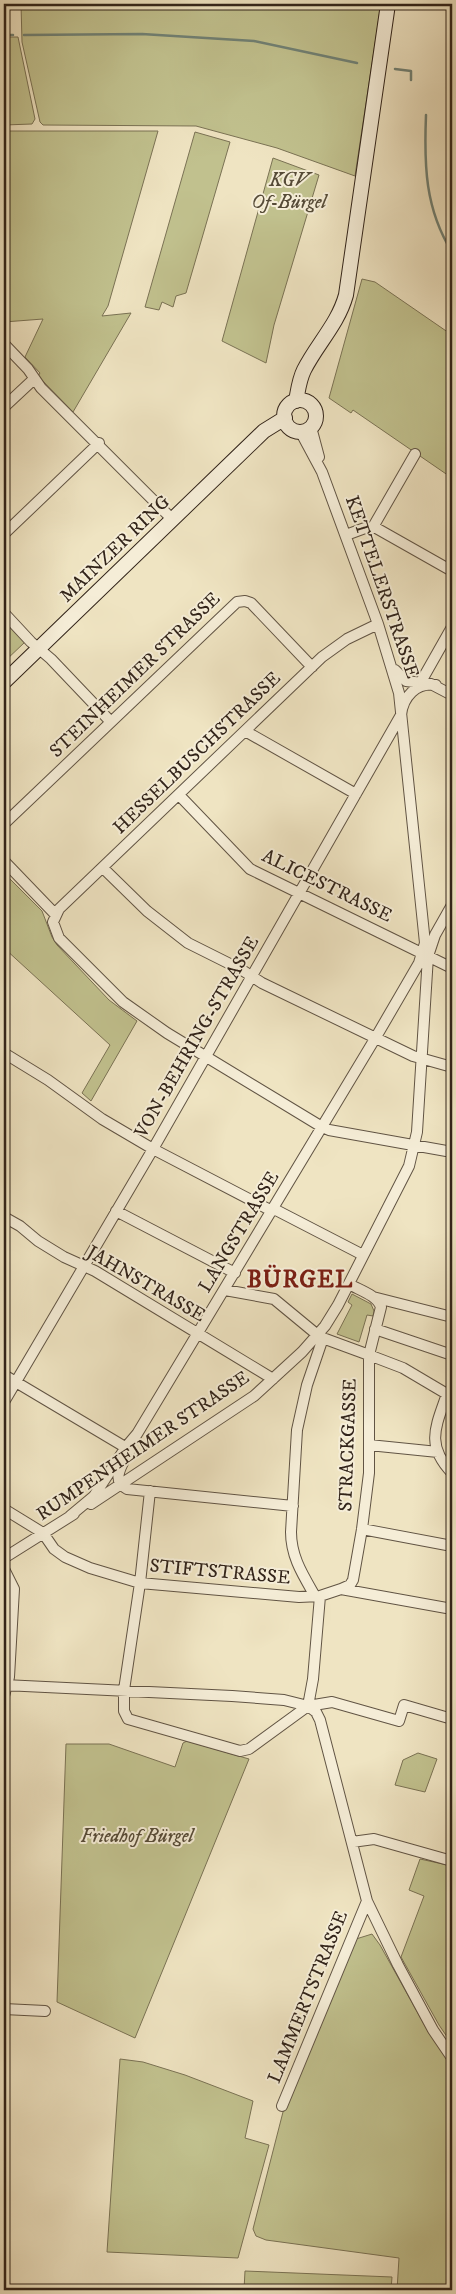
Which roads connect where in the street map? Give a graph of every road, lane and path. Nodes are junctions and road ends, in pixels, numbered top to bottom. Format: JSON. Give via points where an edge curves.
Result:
{"nodes":[{"id":1,"x":388,"y":4,"type":"edge"},
{"id":2,"x":4,"y":344,"type":"edge"},
{"id":3,"x":34,"y":379,"type":"junction"},
{"id":4,"x":302,"y":401,"type":"junction"},
{"id":5,"x":4,"y":407,"type":"edge"},
{"id":6,"x":297,"y":426,"type":"junction"},
{"id":7,"x":99,"y":443,"type":"junction"},
{"id":8,"x":415,"y":454,"type":"dead end"},
{"id":9,"x":173,"y":520,"type":"junction"},
{"id":10,"x":372,"y":527,"type":"junction"},
{"id":11,"x":4,"y":534,"type":"edge"},
{"id":12,"x":346,"y":535,"type":"junction"},
{"id":13,"x":452,"y":571,"type":"edge"},
{"id":14,"x":4,"y":613,"type":"edge"},
{"id":15,"x":378,"y":624,"type":"junction"},
{"id":16,"x":452,"y":627,"type":"edge"},
{"id":17,"x":38,"y":648,"type":"junction"},
{"id":18,"x":391,"y":660,"type":"junction"},
{"id":19,"x":312,"y":667,"type":"junction"},
{"id":20,"x":4,"y":682,"type":"edge"},
{"id":21,"x":419,"y":685,"type":"junction"},
{"id":22,"x":452,"y":695,"type":"edge"},
{"id":23,"x":401,"y":715,"type":"junction"},
{"id":24,"x":111,"y":722,"type":"junction"},
{"id":25,"x":245,"y":731,"type":"junction"},
{"id":26,"x":356,"y":794,"type":"junction"},
{"id":27,"x":179,"y":795,"type":"junction"},
{"id":28,"x":4,"y":824,"type":"edge"},
{"id":29,"x":4,"y":861,"type":"edge"},
{"id":30,"x":103,"y":868,"type":"junction"},
{"id":31,"x":299,"y":893,"type":"junction"},
{"id":32,"x":421,"y":894,"type":"junction"},
{"id":33,"x":449,"y":912,"type":"edge"},
{"id":34,"x":54,"y":918,"type":"junction"},
{"id":35,"x":426,"y":955,"type":"junction"},
{"id":36,"x":452,"y":968,"type":"edge"},
{"id":37,"x":252,"y":976,"type":"junction"},
{"id":38,"x":409,"y":980,"type":"junction"},
{"id":39,"x":426,"y":981,"type":"junction"},
{"id":40,"x":376,"y":1037,"type":"junction"},
{"id":41,"x":4,"y":1054,"type":"edge"},
{"id":42,"x":206,"y":1057,"type":"junction"},
{"id":43,"x":421,"y":1058,"type":"junction"},
{"id":44,"x":452,"y":1067,"type":"edge"},
{"id":45,"x":322,"y":1127,"type":"junction"},
{"id":46,"x":415,"y":1146,"type":"junction"},
{"id":47,"x":153,"y":1149,"type":"junction"},
{"id":48,"x":452,"y":1152,"type":"edge"},
{"id":49,"x":273,"y":1210,"type":"junction"},
{"id":50,"x":116,"y":1211,"type":"junction"},
{"id":51,"x":4,"y":1217,"type":"edge"},
{"id":52,"x":363,"y":1255,"type":"junction"},
{"id":53,"x":84,"y":1266,"type":"junction"},
{"id":54,"x":235,"y":1273,"type":"junction"},
{"id":55,"x":349,"y":1284,"type":"junction"},
{"id":56,"x":225,"y":1290,"type":"junction"},
{"id":57,"x":372,"y":1296,"type":"junction"},
{"id":58,"x":452,"y":1318,"type":"edge"},
{"id":59,"x":376,"y":1329,"type":"junction"},
{"id":60,"x":198,"y":1334,"type":"junction"},
{"id":61,"x":320,"y":1336,"type":"junction"},
{"id":62,"x":369,"y":1355,"type":"junction"},
{"id":63,"x":452,"y":1355,"type":"edge"},
{"id":64,"x":4,"y":1375,"type":"edge"},
{"id":65,"x":273,"y":1379,"type":"junction"},
{"id":66,"x":16,"y":1382,"type":"junction"},
{"id":67,"x":450,"y":1396,"type":"edge"},
{"id":68,"x":4,"y":1402,"type":"edge"},
{"id":69,"x":369,"y":1445,"type":"junction"},
{"id":70,"x":128,"y":1449,"type":"junction"},
{"id":71,"x":438,"y":1452,"type":"junction"},
{"id":72,"x":452,"y":1473,"type":"edge"},
{"id":73,"x":121,"y":1485,"type":"junction"},
{"id":74,"x":150,"y":1491,"type":"junction"},
{"id":75,"x":293,"y":1506,"type":"junction"},
{"id":76,"x":4,"y":1509,"type":"edge"},
{"id":77,"x":70,"y":1516,"type":"junction"},
{"id":78,"x":362,"y":1529,"type":"junction"},
{"id":79,"x":43,"y":1533,"type":"junction"},
{"id":80,"x":452,"y":1546,"type":"edge"},
{"id":81,"x":4,"y":1558,"type":"edge"},
{"id":82,"x":4,"y":1568,"type":"edge"},
{"id":83,"x":140,"y":1583,"type":"junction"},
{"id":84,"x":340,"y":1589,"type":"junction"},
{"id":85,"x":318,"y":1596,"type":"junction"},
{"id":86,"x":452,"y":1608,"type":"edge"},
{"id":87,"x":6,"y":1685,"type":"edge"},
{"id":88,"x":124,"y":1690,"type":"junction"},
{"id":89,"x":4,"y":1696,"type":"edge"},
{"id":90,"x":308,"y":1706,"type":"junction"},
{"id":91,"x":452,"y":1719,"type":"edge"},
{"id":92,"x":352,"y":1842,"type":"junction"},
{"id":93,"x":452,"y":1861,"type":"edge"},
{"id":94,"x":367,"y":1901,"type":"junction"},
{"id":95,"x":4,"y":2009,"type":"edge"},
{"id":96,"x":45,"y":2011,"type":"dead end"},
{"id":97,"x":452,"y":2058,"type":"edge"},
{"id":98,"x":282,"y":2106,"type":"dead end"}],
"edges":[{"from":1,"to":4,"type":"street","name":"KETTELERSTRASSE","via":[[346,295],[333,326],[310,359]]},
{"from":2,"to":3,"type":"street"},
{"from":3,"to":5,"type":"street"},
{"from":3,"to":7,"type":"street"},
{"from":4,"to":6,"type":"street","via":[[288,406]]},
{"from":4,"to":6,"type":"street","name":"KETTELERSTRASSE","via":[[316,414]]},
{"from":6,"to":9,"type":"street","name":"MAINZER RING","via":[[264,432]]},
{"from":6,"to":12,"type":"street","name":"KETTELERSTRASSE","via":[[322,472]]},
{"from":7,"to":9,"type":"street"},
{"from":7,"to":11,"type":"street"},
{"from":8,"to":10,"type":"street"},
{"from":9,"to":17,"type":"street","name":"MAINZER RING"},
{"from":10,"to":12,"type":"street"},
{"from":10,"to":13,"type":"street"},
{"from":12,"to":15,"type":"street","name":"KETTELERSTRASSE"},
{"from":14,"to":17,"type":"street"},
{"from":15,"to":18,"type":"street","name":"KETTELERSTRASSE"},
{"from":15,"to":19,"type":"street","name":"HESSELBUSCHSTRASSE","via":[[347,639]]},
{"from":16,"to":21,"type":"street","name":"VON-BEHRING-STRASSE"},
{"from":17,"to":20,"type":"street","name":"MAINZER RING"},
{"from":17,"to":24,"type":"street"},
{"from":18,"to":21,"type":"street","via":[[403,679]]},
{"from":18,"to":23,"type":"street","name":"KETTELERSTRASSE"},
{"from":19,"to":24,"type":"street","name":"STEINHEIMER STRASSE","via":[[251,603],[240,601],[234,603]]},
{"from":19,"to":25,"type":"street","name":"HESSELBUSCHSTRASSE"},
{"from":21,"to":22,"type":"street","via":[[436,685]]},
{"from":21,"to":23,"type":"street","name":"VON-BEHRING-STRASSE","via":[[406,698]]},
{"from":23,"to":26,"type":"street","name":"VON-BEHRING-STRASSE"},
{"from":23,"to":32,"type":"street","name":"KETTELERSTRASSE"},
{"from":24,"to":28,"type":"street","name":"STEINHEIMER STRASSE"},
{"from":25,"to":26,"type":"street"},
{"from":25,"to":27,"type":"street","name":"HESSELBUSCHSTRASSE"},
{"from":26,"to":31,"type":"street","name":"VON-BEHRING-STRASSE"},
{"from":27,"to":30,"type":"street","name":"HESSELBUSCHSTRASSE"},
{"from":27,"to":31,"type":"street","name":"ALICESTRASSE","via":[[247,866]]},
{"from":29,"to":34,"type":"street"},
{"from":30,"to":34,"type":"street","name":"HESSELBUSCHSTRASSE"},
{"from":30,"to":37,"type":"street","via":[[176,934],[194,947]]},
{"from":31,"to":35,"type":"street","name":"ALICESTRASSE"},
{"from":31,"to":37,"type":"street","name":"VON-BEHRING-STRASSE"},
{"from":32,"to":33,"type":"street","name":"KETTELERSTRASSE","via":[[428,918],[437,920]]},
{"from":32,"to":35,"type":"street","name":"KETTELERSTRASSE"},
{"from":33,"to":35,"type":"street"},
{"from":34,"to":42,"type":"street","via":[[58,938],[115,996]]},
{"from":35,"to":36,"type":"street","name":"ALICESTRASSE"},
{"from":35,"to":38,"type":"street","name":"LANGSTRASSE"},
{"from":35,"to":39,"type":"street"},
{"from":37,"to":40,"type":"street"},
{"from":37,"to":42,"type":"street","name":"VON-BEHRING-STRASSE"},
{"from":38,"to":39,"type":"street","via":[[417,975]]},
{"from":38,"to":40,"type":"street","name":"LANGSTRASSE"},
{"from":39,"to":43,"type":"street"},
{"from":40,"to":43,"type":"street"},
{"from":40,"to":45,"type":"street","name":"LANGSTRASSE"},
{"from":41,"to":47,"type":"street"},
{"from":42,"to":45,"type":"street"},
{"from":42,"to":47,"type":"street","name":"VON-BEHRING-STRASSE"},
{"from":43,"to":44,"type":"street"},
{"from":43,"to":46,"type":"street"},
{"from":45,"to":46,"type":"street"},
{"from":45,"to":49,"type":"street","name":"LANGSTRASSE"},
{"from":46,"to":48,"type":"street"},
{"from":46,"to":52,"type":"street","via":[[409,1166]]},
{"from":47,"to":49,"type":"street"},
{"from":47,"to":50,"type":"street","name":"VON-BEHRING-STRASSE"},
{"from":49,"to":52,"type":"street"},
{"from":49,"to":54,"type":"street","name":"LANGSTRASSE"},
{"from":50,"to":53,"type":"street","name":"VON-BEHRING-STRASSE"},
{"from":50,"to":54,"type":"street"},
{"from":51,"to":53,"type":"street","name":"JAHNSTRASSE","via":[[38,1241]]},
{"from":52,"to":55,"type":"street"},
{"from":53,"to":60,"type":"street","name":"JAHNSTRASSE"},
{"from":53,"to":66,"type":"street","name":"VON-BEHRING-STRASSE"},
{"from":54,"to":56,"type":"street","name":"LANGSTRASSE"},
{"from":55,"to":57,"type":"street"},
{"from":55,"to":61,"type":"street"},
{"from":56,"to":60,"type":"street","name":"LANGSTRASSE"},
{"from":56,"to":61,"type":"street","via":[[274,1298]]},
{"from":57,"to":58,"type":"street"},
{"from":57,"to":59,"type":"street","name":"STRACKGASSE","via":[[381,1307]]},
{"from":59,"to":62,"type":"street","name":"STRACKGASSE"},
{"from":59,"to":63,"type":"street"},
{"from":60,"to":65,"type":"street","name":"JAHNSTRASSE"},
{"from":60,"to":70,"type":"street","name":"LANGSTRASSE"},
{"from":61,"to":62,"type":"street"},
{"from":61,"to":65,"type":"street","name":"RUMPENHEIMER STRASSE"},
{"from":61,"to":75,"type":"street","via":[[297,1430]]},
{"from":62,"to":67,"type":"street","via":[[403,1368]]},
{"from":62,"to":69,"type":"street","name":"STRACKGASSE"},
{"from":64,"to":66,"type":"street"},
{"from":65,"to":73,"type":"street","name":"RUMPENHEIMER STRASSE","via":[[238,1407]]},
{"from":66,"to":68,"type":"street","name":"VON-BEHRING-STRASSE"},
{"from":66,"to":70,"type":"street"},
{"from":67,"to":71,"type":"street","via":[[434,1436]]},
{"from":69,"to":71,"type":"street"},
{"from":69,"to":78,"type":"street","name":"STRACKGASSE"},
{"from":70,"to":73,"type":"street","via":[[118,1474]]},
{"from":70,"to":77,"type":"street","name":"LANGSTRASSE","via":[[94,1496]]},
{"from":71,"to":72,"type":"street"},
{"from":73,"to":74,"type":"street","via":[[127,1489]]},
{"from":73,"to":77,"type":"street","name":"RUMPENHEIMER STRASSE"},
{"from":74,"to":75,"type":"street"},
{"from":74,"to":83,"type":"street"},
{"from":75,"to":85,"type":"street","via":[[293,1553]]},
{"from":76,"to":79,"type":"street","name":"STIFTSTRASSE"},
{"from":77,"to":79,"type":"street","name":"RUMPENHEIMER STRASSE"},
{"from":78,"to":80,"type":"street"},
{"from":78,"to":84,"type":"street","name":"STRACKGASSE","via":[[353,1580]]},
{"from":79,"to":81,"type":"street","name":"RUMPENHEIMER STRASSE"},
{"from":79,"to":83,"type":"street","name":"STIFTSTRASSE","via":[[54,1549],[65,1557]]},
{"from":82,"to":87,"type":"street","via":[[14,1588]]},
{"from":83,"to":85,"type":"street","name":"STIFTSTRASSE"},
{"from":83,"to":88,"type":"street"},
{"from":84,"to":85,"type":"street","name":"STIFTSTRASSE"},
{"from":84,"to":86,"type":"street","name":"STIFTSTRASSE"},
{"from":85,"to":90,"type":"street"},
{"from":87,"to":88,"type":"street"},
{"from":87,"to":89,"type":"street"},
{"from":88,"to":90,"type":"street","via":[[274,1699]]},
{"from":88,"to":90,"type":"street","via":[[124,1711],[128,1719],[240,1751],[249,1749]]},
{"from":90,"to":91,"type":"street","via":[[332,1702],[399,1721],[404,1705]]},
{"from":90,"to":92,"type":"street","via":[[320,1717]]},
{"from":92,"to":93,"type":"street","via":[[374,1839]]},
{"from":92,"to":94,"type":"street"},
{"from":94,"to":97,"type":"street","via":[[433,2030]]},
{"from":94,"to":98,"type":"street","name":"LAMMERTSTRASSE"},
{"from":95,"to":96,"type":"street"}]}
